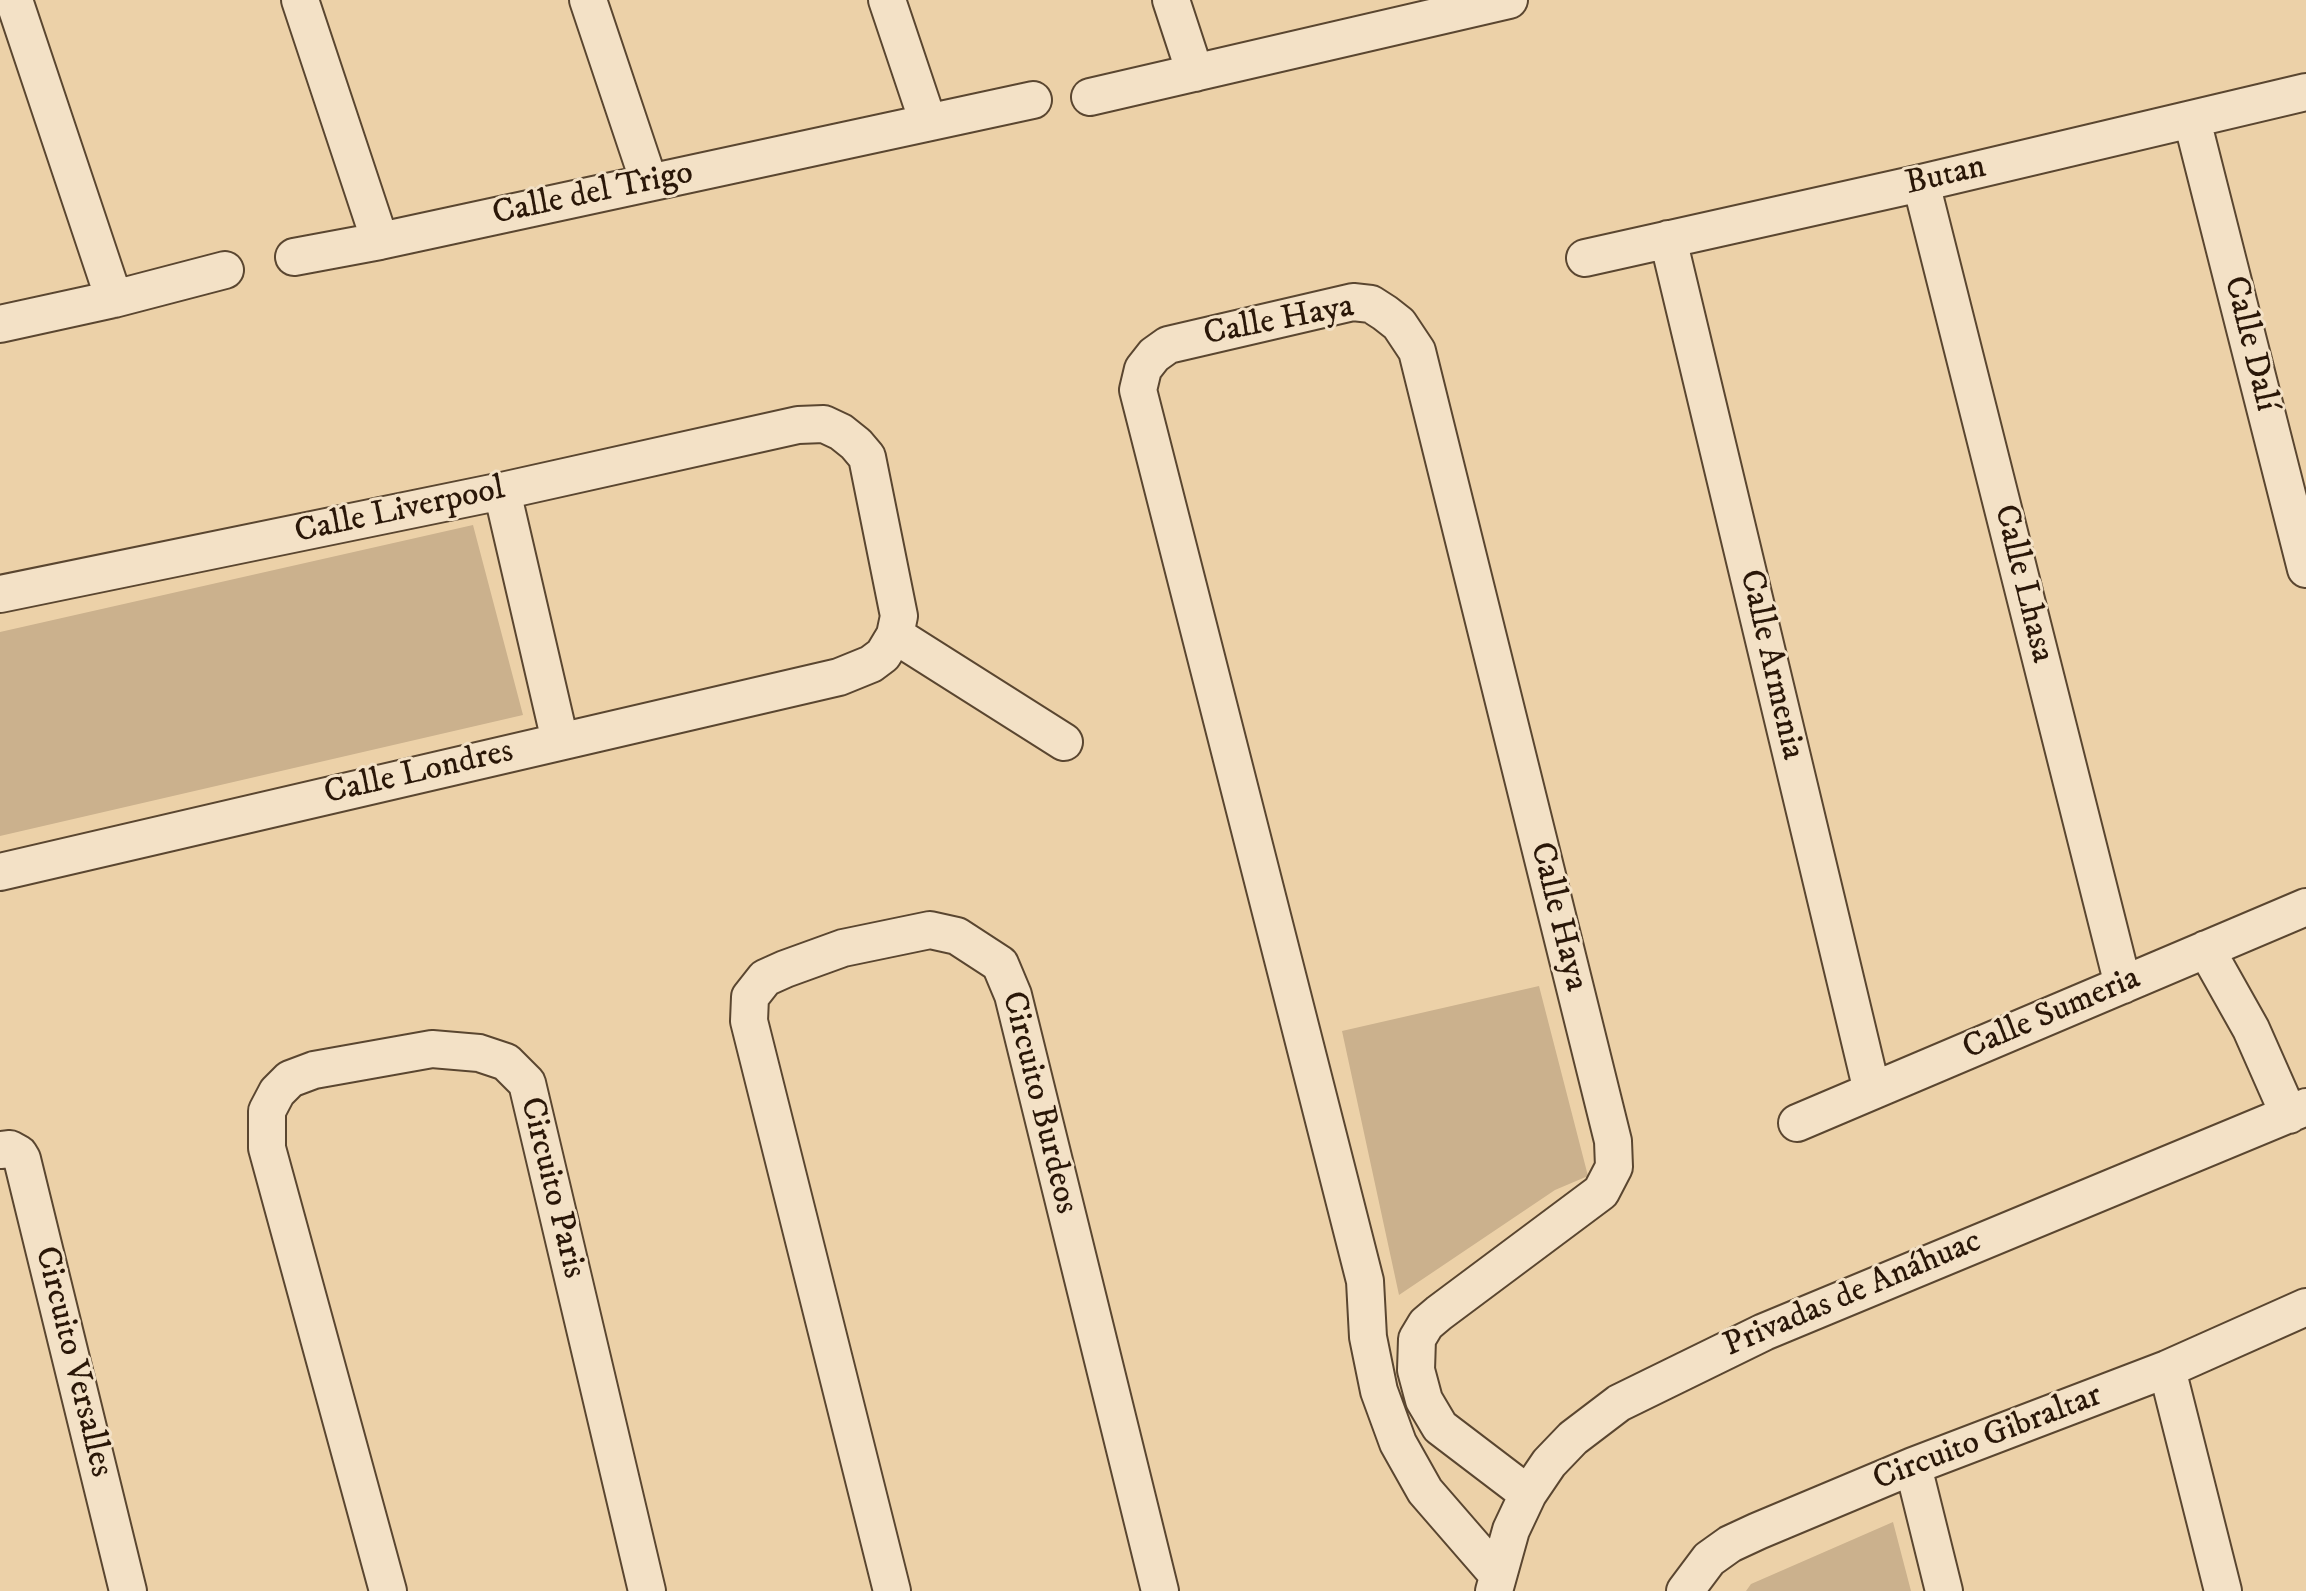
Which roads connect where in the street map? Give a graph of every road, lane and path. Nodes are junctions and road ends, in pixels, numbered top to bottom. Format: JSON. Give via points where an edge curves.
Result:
{"nodes":[{"id":1,"x":14,"y":0,"type":"edge"},
{"id":2,"x":300,"y":0,"type":"edge"},
{"id":3,"x":588,"y":0,"type":"edge"},
{"id":4,"x":887,"y":0,"type":"edge"},
{"id":5,"x":1171,"y":0,"type":"edge"},
{"id":6,"x":1509,"y":0,"type":"edge"},
{"id":7,"x":1464,"y":5,"type":"edge"},
{"id":8,"x":1195,"y":73,"type":"junction"},
{"id":9,"x":2306,"y":92,"type":"edge"},
{"id":10,"x":1090,"y":97,"type":"dead end"},
{"id":11,"x":1033,"y":100,"type":"dead end"},
{"id":12,"x":2192,"y":120,"type":"junction"},
{"id":13,"x":928,"y":122,"type":"junction"},
{"id":14,"x":649,"y":182,"type":"junction"},
{"id":15,"x":1921,"y":183,"type":"junction"},
{"id":16,"x":1668,"y":239,"type":"junction"},
{"id":17,"x":380,"y":241,"type":"junction"},
{"id":18,"x":294,"y":257,"type":"dead end"},
{"id":19,"x":1585,"y":258,"type":"dead end"},
{"id":20,"x":225,"y":270,"type":"dead end"},
{"id":21,"x":114,"y":299,"type":"junction"},
{"id":22,"x":0,"y":324,"type":"edge"},
{"id":23,"x":502,"y":491,"type":"junction"},
{"id":24,"x":2306,"y":569,"type":"edge"},
{"id":25,"x":0,"y":594,"type":"edge"},
{"id":26,"x":895,"y":635,"type":"junction"},
{"id":27,"x":560,"y":741,"type":"junction"},
{"id":28,"x":1064,"y":742,"type":"dead end"},
{"id":29,"x":0,"y":872,"type":"edge"},
{"id":30,"x":2305,"y":912,"type":"edge"},
{"id":31,"x":2206,"y":949,"type":"junction"},
{"id":32,"x":2123,"y":985,"type":"junction"},
{"id":33,"x":1872,"y":1091,"type":"junction"},
{"id":34,"x":2297,"y":1111,"type":"edge"},
{"id":35,"x":1797,"y":1123,"type":"dead end"},
{"id":36,"x":0,"y":1150,"type":"edge"},
{"id":37,"x":2306,"y":1307,"type":"edge"},
{"id":38,"x":2167,"y":1369,"type":"junction"},
{"id":39,"x":1913,"y":1466,"type":"junction"},
{"id":40,"x":1528,"y":1494,"type":"junction"},
{"id":41,"x":1496,"y":1583,"type":"edge"},
{"id":42,"x":128,"y":1591,"type":"edge"},
{"id":43,"x":388,"y":1591,"type":"edge"},
{"id":44,"x":647,"y":1591,"type":"edge"},
{"id":45,"x":892,"y":1591,"type":"edge"},
{"id":46,"x":1160,"y":1591,"type":"edge"},
{"id":47,"x":1685,"y":1591,"type":"edge"},
{"id":48,"x":1944,"y":1591,"type":"edge"},
{"id":49,"x":2223,"y":1591,"type":"edge"}],
"edges":[{"from":1,"to":21,"type":"street"},
{"from":2,"to":17,"type":"street"},
{"from":3,"to":14,"type":"street"},
{"from":4,"to":13,"type":"street"},
{"from":5,"to":8,"type":"street"},
{"from":6,"to":7,"type":"street"},
{"from":7,"to":8,"type":"street"},
{"from":8,"to":10,"type":"street"},
{"from":9,"to":12,"type":"street","name":"Butan"},
{"from":11,"to":13,"type":"street","name":"Calle del Trigo"},
{"from":12,"to":15,"type":"street","name":"Butan"},
{"from":12,"to":24,"type":"street","name":"Calle Dalí"},
{"from":13,"to":14,"type":"street","name":"Calle del Trigo"},
{"from":14,"to":17,"type":"street","name":"Calle del Trigo"},
{"from":15,"to":16,"type":"street","name":"Butan"},
{"from":15,"to":32,"type":"street","name":"Calle Lhasa"},
{"from":16,"to":19,"type":"street","name":"Butan"},
{"from":16,"to":33,"type":"street","name":"Calle Armenia"},
{"from":17,"to":18,"type":"street","name":"Calle del Trigo"},
{"from":20,"to":21,"type":"street"},
{"from":21,"to":22,"type":"street"},
{"from":23,"to":25,"type":"street","name":"Calle Liverpool"},
{"from":23,"to":26,"type":"street","name":"Calle Liverpool","via":[[798,425],[824,424],[849,438],[867,457],[899,616]]},
{"from":23,"to":27,"type":"street"},
{"from":26,"to":27,"type":"street","name":"Calle Londres","via":[[883,655],[839,677]]},
{"from":26,"to":28,"type":"street"},
{"from":27,"to":29,"type":"street","name":"Calle Londres"},
{"from":30,"to":31,"type":"street","name":"Calle Sumeria"},
{"from":31,"to":32,"type":"street","name":"Calle Sumeria"},
{"from":31,"to":34,"type":"street"},
{"from":32,"to":33,"type":"street","name":"Calle Sumeria"},
{"from":33,"to":35,"type":"street","name":"Calle Sumeria"},
{"from":34,"to":40,"type":"street","name":"Privadas de Anáhuac","via":[[1677,1372],[1619,1403],[1573,1438]]},
{"from":36,"to":42,"type":"street","name":"Circuito Versalles","via":[[10,1149],[22,1159]]},
{"from":37,"to":38,"type":"street","name":"Circuito Gibraltar"},
{"from":38,"to":39,"type":"street","name":"Circuito Gibraltar"},
{"from":38,"to":49,"type":"street"},
{"from":39,"to":47,"type":"street","name":"Circuito Gibraltar","via":[[1730,1544],[1709,1559]]},
{"from":39,"to":48,"type":"street"},
{"from":40,"to":41,"type":"street","name":"Privadas de Anáhuac"},
{"from":40,"to":41,"type":"street","name":"Calle Haya","via":[[1440,1427],[1424,1400],[1416,1370],[1417,1339],[1439,1313],[1601,1192],[1615,1157],[1417,351],[1399,324],[1371,304],[1353,302],[1168,345],[1143,369],[1138,390],[1365,1281],[1368,1337],[1379,1391],[1398,1443],[1425,1491]]},
{"from":43,"to":44,"type":"street","name":"Circuito Paris","via":[[267,1148],[267,1111],[290,1079],[432,1049],[479,1053],[506,1062],[527,1083]]},
{"from":45,"to":46,"type":"street","name":"Circuito Burdeos","via":[[749,1021],[750,997],[765,978],[798,964],[843,948],[930,930],[957,936],[1000,964],[1013,995]]}]}
